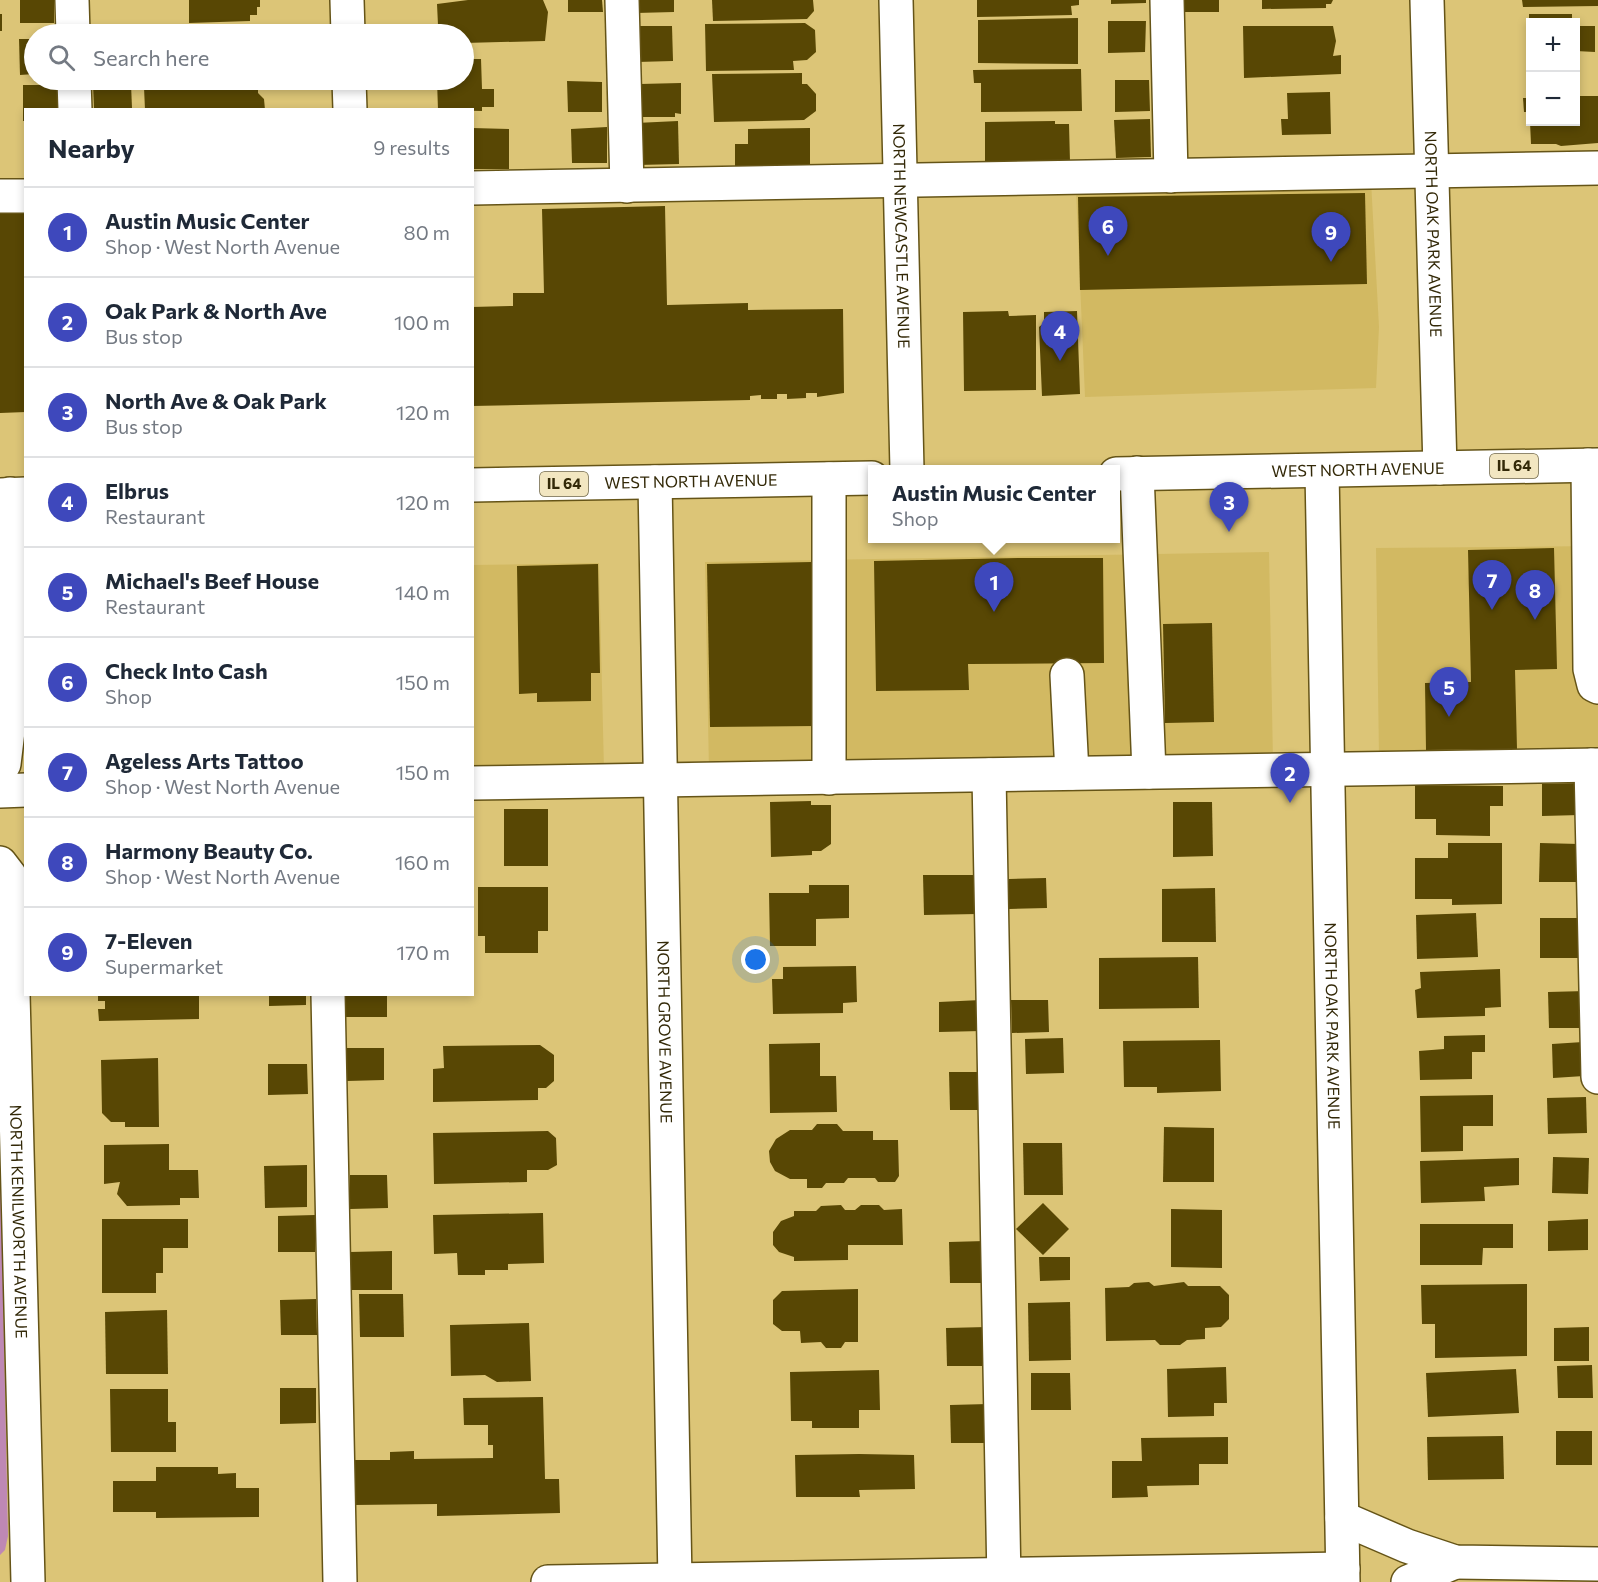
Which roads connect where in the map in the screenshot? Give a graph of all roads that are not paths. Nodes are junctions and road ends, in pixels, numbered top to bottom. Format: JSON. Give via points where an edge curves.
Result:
{"nodes":[{"id":1,"x":72,"y":0,"type":"edge"},
{"id":2,"x":347,"y":0,"type":"edge"},
{"id":3,"x":622,"y":0,"type":"edge"},
{"id":4,"x":896,"y":0,"type":"edge"},
{"id":5,"x":1167,"y":0,"type":"edge"},
{"id":6,"x":1427,"y":0,"type":"edge"},
{"id":7,"x":73,"y":24,"type":"edge"},
{"id":8,"x":348,"y":24,"type":"edge"},
{"id":9,"x":74,"y":90,"type":"edge"},
{"id":10,"x":349,"y":90,"type":"edge"},
{"id":11,"x":75,"y":108,"type":"edge"},
{"id":12,"x":350,"y":108,"type":"edge"},
{"id":13,"x":1598,"y":168,"type":"edge"},
{"id":14,"x":1432,"y":172,"type":"junction"},
{"id":15,"x":1172,"y":176,"type":"junction"},
{"id":16,"x":900,"y":181,"type":"junction"},
{"id":17,"x":627,"y":186,"type":"junction"},
{"id":18,"x":474,"y":188,"type":"edge"},
{"id":19,"x":0,"y":196,"type":"edge"},
{"id":20,"x":24,"y":196,"type":"edge"},
{"id":21,"x":908,"y":465,"type":"edge"},
{"id":22,"x":1593,"y":465,"type":"edge"},
{"id":23,"x":1440,"y":468,"type":"junction"},
{"id":24,"x":1322,"y":471,"type":"junction"},
{"id":25,"x":1126,"y":474,"type":"edge"},
{"id":26,"x":868,"y":478,"type":"edge"},
{"id":27,"x":829,"y":479,"type":"junction"},
{"id":28,"x":655,"y":482,"type":"junction"},
{"id":29,"x":474,"y":485,"type":"edge"},
{"id":30,"x":12,"y":494,"type":"edge"},
{"id":31,"x":1067,"y":675,"type":"dead end"},
{"id":32,"x":1598,"y":687,"type":"edge"},
{"id":33,"x":1594,"y":765,"type":"edge"},
{"id":34,"x":1328,"y":769,"type":"junction"},
{"id":35,"x":0,"y":770,"type":"edge"},
{"id":36,"x":1149,"y":772,"type":"junction"},
{"id":37,"x":1072,"y":773,"type":"junction"},
{"id":38,"x":989,"y":775,"type":"junction"},
{"id":39,"x":829,"y":778,"type":"junction"},
{"id":40,"x":660,"y":780,"type":"junction"},
{"id":41,"x":474,"y":783,"type":"edge"},
{"id":42,"x":24,"y":790,"type":"edge"},
{"id":43,"x":0,"y":791,"type":"edge"},
{"id":44,"x":0,"y":862,"type":"edge"},
{"id":45,"x":328,"y":996,"type":"edge"},
{"id":46,"x":1598,"y":1077,"type":"edge"},
{"id":47,"x":1342,"y":1518,"type":"junction"},
{"id":48,"x":1455,"y":1562,"type":"junction"},
{"id":49,"x":1598,"y":1564,"type":"edge"},
{"id":50,"x":1343,"y":1576,"type":"edge"},
{"id":51,"x":1004,"y":1578,"type":"edge"},
{"id":52,"x":675,"y":1581,"type":"edge"},
{"id":53,"x":28,"y":1582,"type":"edge"},
{"id":54,"x":340,"y":1582,"type":"edge"},
{"id":55,"x":548,"y":1582,"type":"edge"},
{"id":56,"x":1408,"y":1582,"type":"edge"}],
"edges":[{"from":1,"to":7,"type":"street"},
{"from":2,"to":8,"type":"street"},
{"from":3,"to":17,"type":"street"},
{"from":4,"to":16,"type":"street","name":"NORTH NEWCASTLE AVENUE"},
{"from":5,"to":15,"type":"street"},
{"from":6,"to":14,"type":"street","name":"NORTH OAK PARK AVENUE"},
{"from":9,"to":11,"type":"street"},
{"from":10,"to":12,"type":"street"},
{"from":13,"to":14,"type":"street"},
{"from":14,"to":15,"type":"street"},
{"from":14,"to":23,"type":"street","name":"NORTH OAK PARK AVENUE"},
{"from":15,"to":16,"type":"street"},
{"from":16,"to":17,"type":"street"},
{"from":16,"to":21,"type":"street","name":"NORTH NEWCASTLE AVENUE"},
{"from":17,"to":18,"type":"street"},
{"from":19,"to":20,"type":"street"},
{"from":22,"to":23,"type":"street","name":"WEST NORTH AVENUE","number":"IL 64"},
{"from":22,"to":32,"type":"street","via":[[1590,669]]},
{"from":23,"to":24,"type":"street","name":"WEST NORTH AVENUE","number":"IL 64"},
{"from":24,"to":25,"type":"street","name":"WEST NORTH AVENUE","number":"IL 64"},
{"from":24,"to":34,"type":"street","name":"NORTH OAK PARK AVENUE"},
{"from":25,"to":36,"type":"street"},
{"from":26,"to":27,"type":"street","name":"WEST NORTH AVENUE","number":"IL 64"},
{"from":27,"to":28,"type":"street","name":"WEST NORTH AVENUE","number":"IL 64"},
{"from":27,"to":39,"type":"street"},
{"from":28,"to":29,"type":"street","name":"WEST NORTH AVENUE","number":"IL 64"},
{"from":28,"to":40,"type":"street","name":"NORTH GROVE AVENUE"},
{"from":30,"to":35,"type":"street","via":[[8,731]]},
{"from":31,"to":37,"type":"street"},
{"from":33,"to":34,"type":"street"},
{"from":33,"to":46,"type":"street"},
{"from":34,"to":36,"type":"street"},
{"from":34,"to":47,"type":"street","name":"NORTH OAK PARK AVENUE"},
{"from":36,"to":37,"type":"street"},
{"from":37,"to":38,"type":"street"},
{"from":38,"to":39,"type":"street"},
{"from":38,"to":51,"type":"street"},
{"from":39,"to":40,"type":"street"},
{"from":40,"to":41,"type":"street"},
{"from":40,"to":52,"type":"street","name":"NORTH GROVE AVENUE"},
{"from":42,"to":43,"type":"street"},
{"from":44,"to":53,"type":"street","name":"NORTH KENILWORTH AVENUE","via":[[10,876]]},
{"from":45,"to":54,"type":"street"},
{"from":47,"to":48,"type":"street"},
{"from":47,"to":50,"type":"street","name":"NORTH OAK PARK AVENUE"},
{"from":48,"to":49,"type":"street"},
{"from":48,"to":56,"type":"street"},
{"from":50,"to":51,"type":"street"},
{"from":51,"to":52,"type":"street"},
{"from":52,"to":55,"type":"street"}]}
